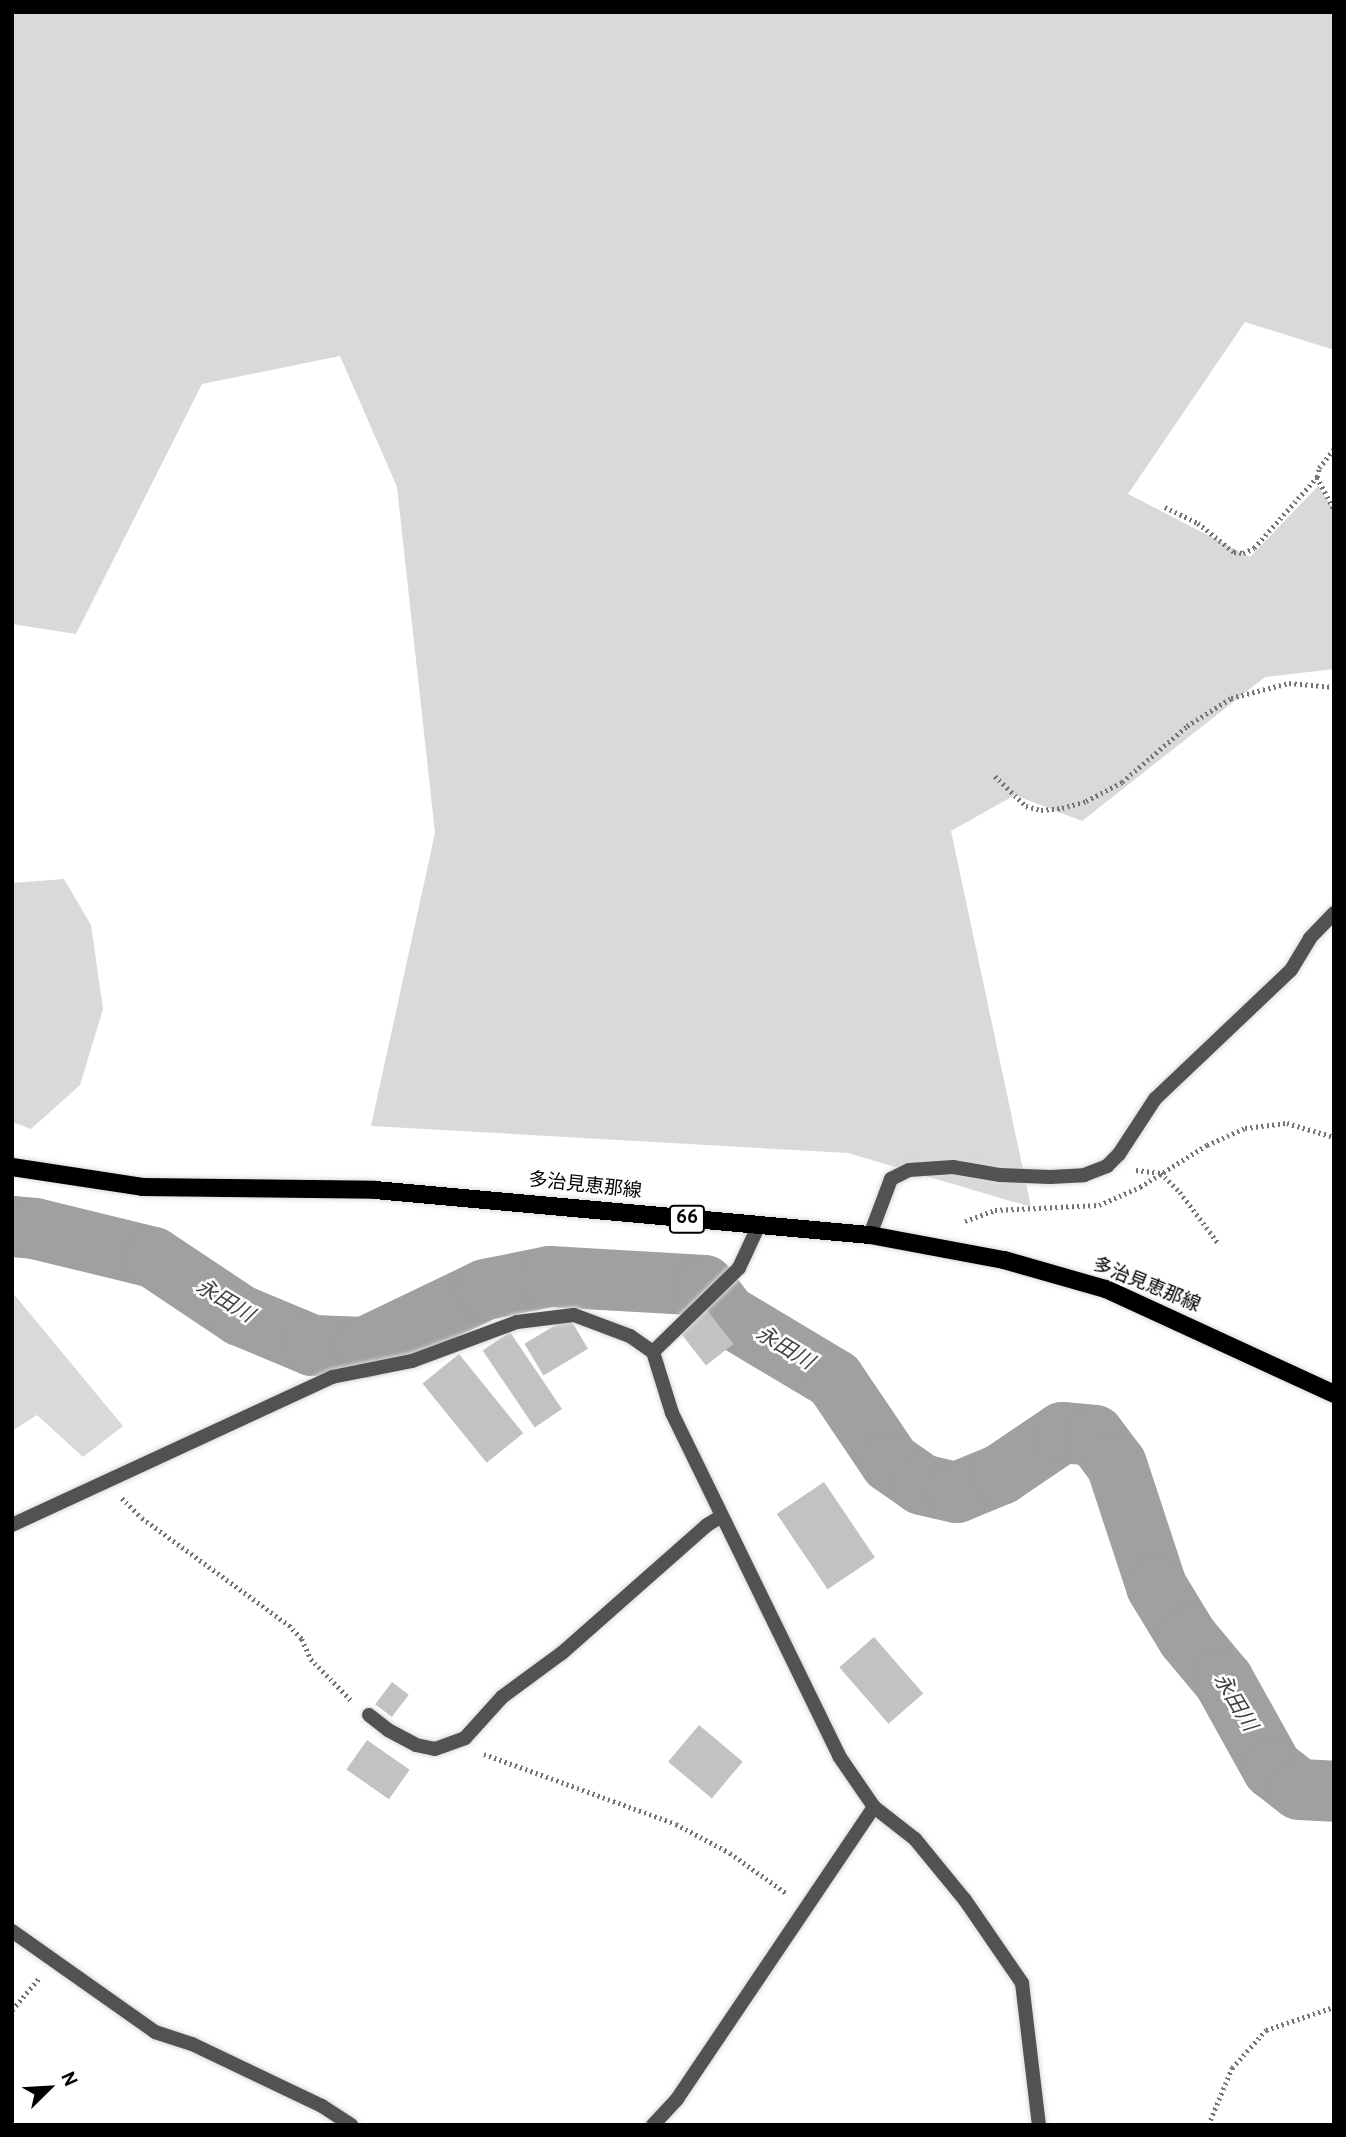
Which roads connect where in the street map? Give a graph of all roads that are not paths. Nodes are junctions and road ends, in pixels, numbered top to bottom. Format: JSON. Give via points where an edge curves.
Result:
{"nodes":[{"id":1,"x":1334,"y":913,"type":"edge"},
{"id":2,"x":12,"y":1167,"type":"edge"},
{"id":3,"x":758,"y":1227,"type":"junction"},
{"id":4,"x":870,"y":1235,"type":"junction"},
{"id":5,"x":653,"y":1352,"type":"junction"},
{"id":6,"x":1334,"y":1394,"type":"edge"},
{"id":7,"x":722,"y":1516,"type":"junction"},
{"id":8,"x":12,"y":1525,"type":"edge"},
{"id":9,"x":369,"y":1715,"type":"road end"},
{"id":10,"x":874,"y":1807,"type":"junction"},
{"id":11,"x":12,"y":1931,"type":"edge"},
{"id":12,"x":351,"y":2125,"type":"edge"},
{"id":13,"x":653,"y":2125,"type":"edge"},
{"id":14,"x":1039,"y":2125,"type":"edge"}],
"edges":[{"from":1,"to":4,"type":"street","via":[[1310,938],[1291,970],[1155,1099],[1107,1166],[1084,1175],[1050,1177],[953,1167],[909,1170],[891,1179]]},
{"from":2,"to":3,"type":"main road","name":"多治見恵那線","number":"66","via":[[142,1187],[375,1190],[528,1201]]},
{"from":3,"to":4,"type":"main road","name":"多治見恵那線","number":"66"},
{"from":3,"to":5,"type":"street","via":[[738,1268]]},
{"from":4,"to":6,"type":"main road","name":"多治見恵那線","number":"66","via":[[1004,1260],[1106,1289]]},
{"from":5,"to":7,"type":"street","via":[[672,1413]]},
{"from":5,"to":8,"type":"street","via":[[630,1336],[574,1315],[517,1322],[412,1362],[332,1377]]},
{"from":7,"to":9,"type":"street","via":[[706,1525],[562,1653],[502,1697],[465,1738],[435,1749],[416,1745]]},
{"from":7,"to":10,"type":"street","via":[[839,1756]]},
{"from":10,"to":13,"type":"street","via":[[677,2099]]},
{"from":10,"to":14,"type":"street","via":[[915,1839],[965,1900],[1022,1983]]},
{"from":11,"to":12,"type":"street","via":[[155,2032],[323,2106]]}]}
